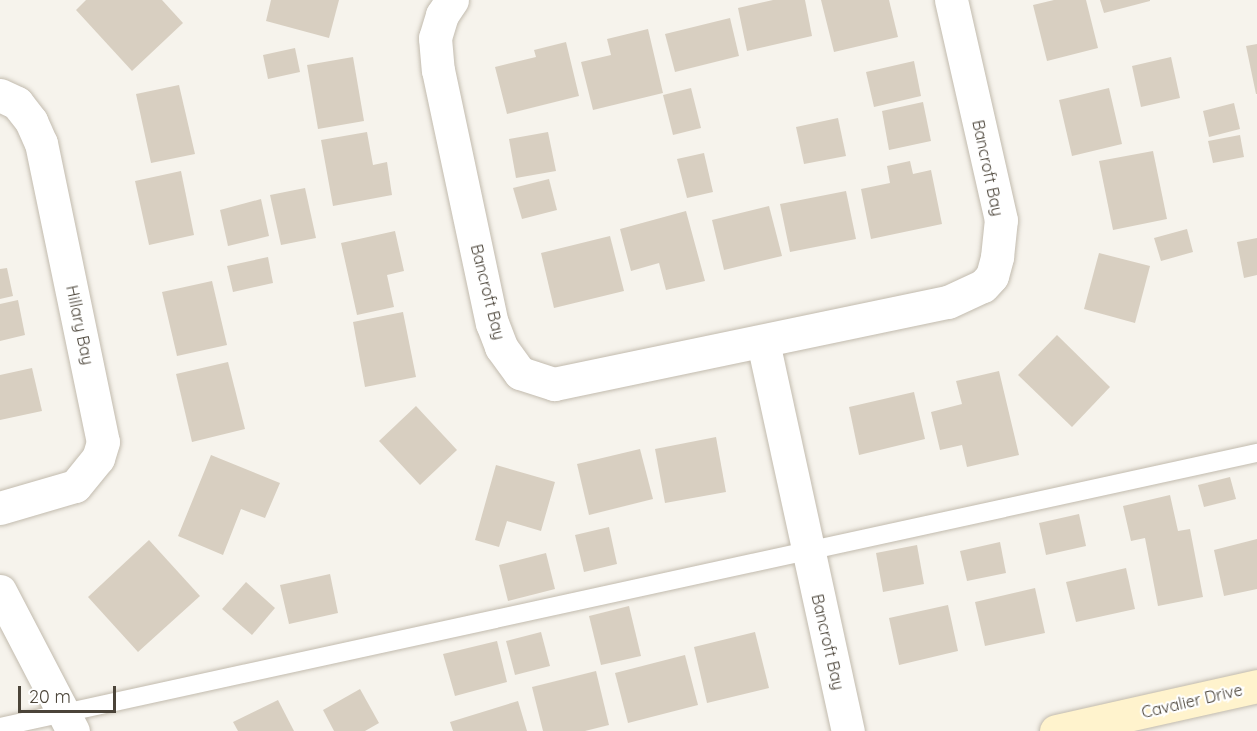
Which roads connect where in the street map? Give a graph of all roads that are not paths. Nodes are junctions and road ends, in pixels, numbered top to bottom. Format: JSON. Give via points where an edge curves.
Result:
{"nodes":[{"id":1,"x":452,"y":0,"type":"edge"},
{"id":2,"x":951,"y":0,"type":"edge"},
{"id":3,"x":0,"y":95,"type":"edge"},
{"id":4,"x":763,"y":342,"type":"junction"},
{"id":5,"x":1257,"y":453,"type":"edge"},
{"id":6,"x":0,"y":508,"type":"edge"},
{"id":7,"x":808,"y":553,"type":"junction"},
{"id":8,"x":0,"y":591,"type":"edge"},
{"id":9,"x":1257,"y":686,"type":"edge"},
{"id":10,"x":68,"y":722,"type":"edge"},
{"id":11,"x":0,"y":727,"type":"edge"},
{"id":12,"x":848,"y":731,"type":"edge"},
{"id":13,"x":1056,"y":731,"type":"edge"}],
"edges":[{"from":1,"to":4,"type":"street","name":"Bancroft Bay","via":[[442,15],[435,38],[438,70],[492,323],[501,347],[520,373],[538,382],[573,382]]},
{"from":2,"to":4,"type":"street","name":"Bancroft Bay","via":[[1001,220],[992,276],[971,294],[948,302]]},
{"from":3,"to":6,"type":"street","name":"Hillary Bay","via":[[17,103],[41,143],[103,442],[92,467],[75,486]]},
{"from":4,"to":7,"type":"street","name":"Bancroft Bay"},
{"from":5,"to":7,"type":"lane"},
{"from":7,"to":10,"type":"lane"},
{"from":7,"to":12,"type":"street","name":"Bancroft Bay"},
{"from":8,"to":10,"type":"street"},
{"from":9,"to":13,"type":"street","name":"Cavalier Drive"},
{"from":10,"to":11,"type":"lane"}]}
